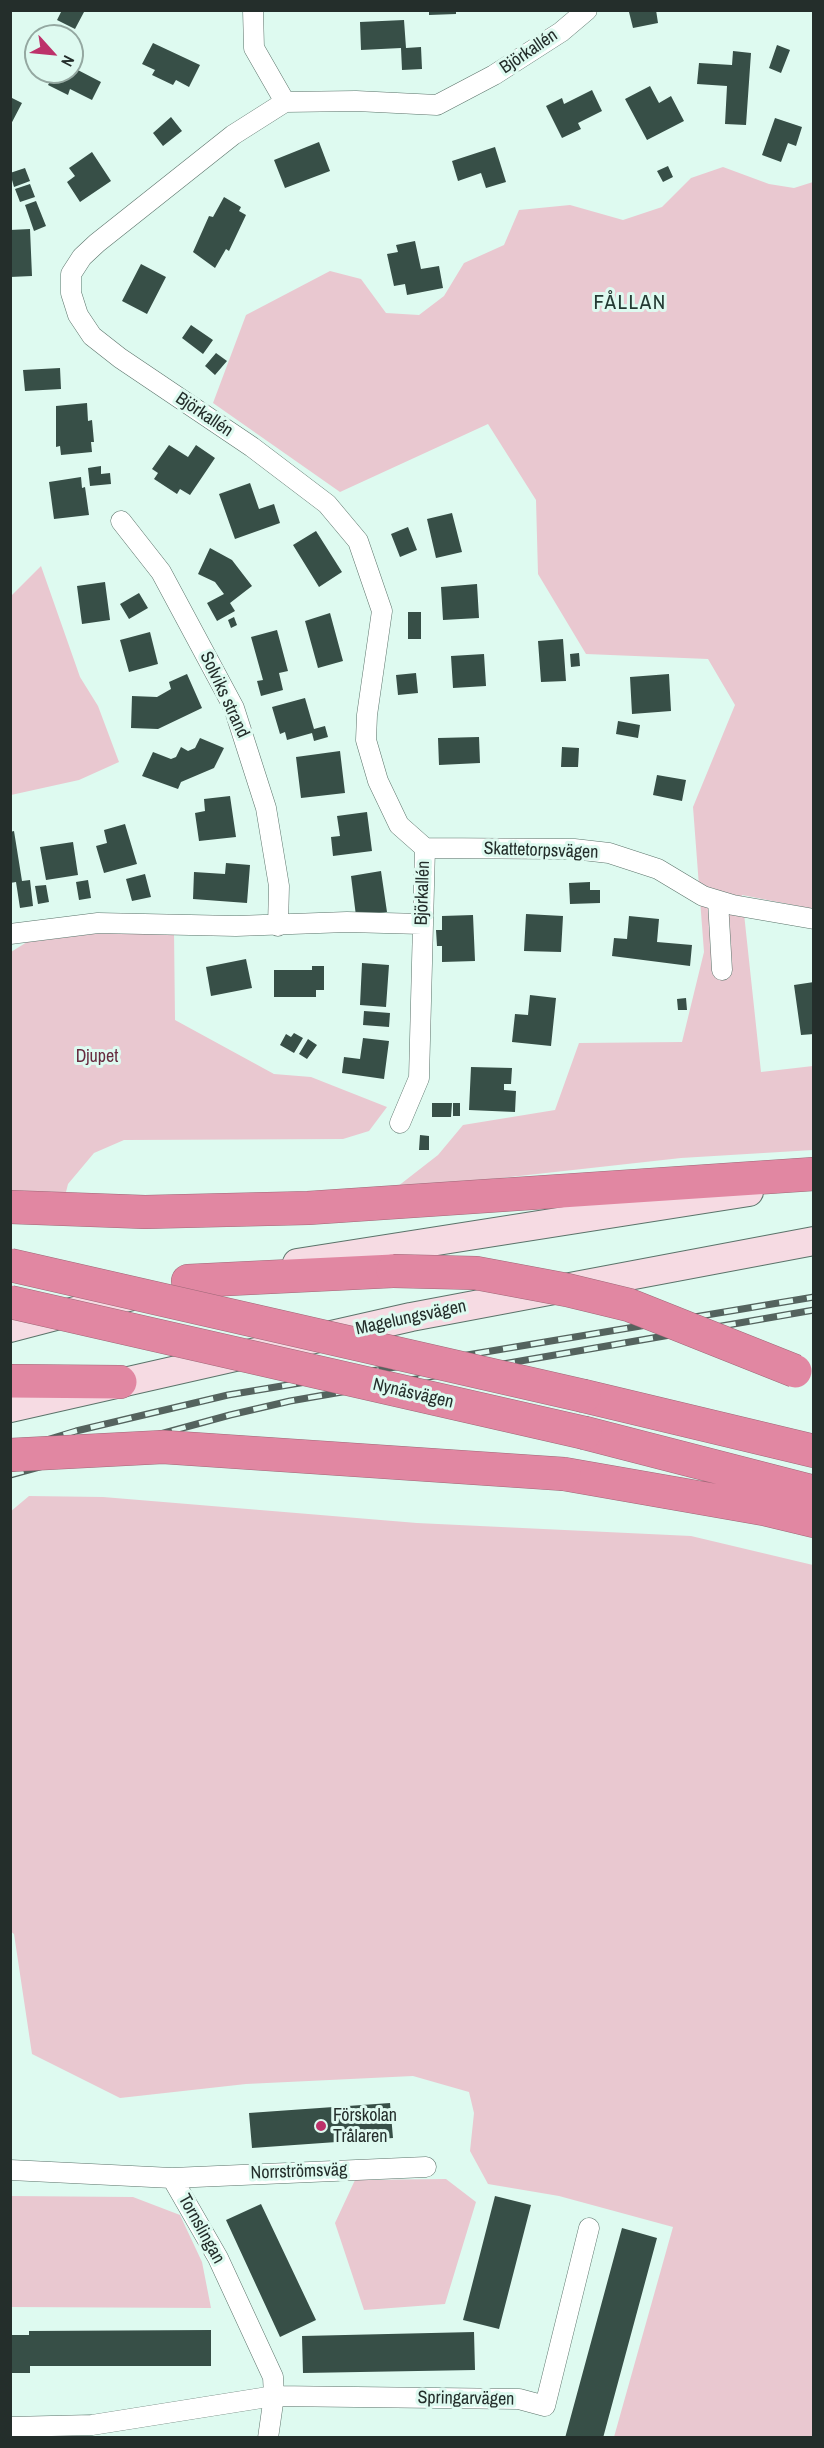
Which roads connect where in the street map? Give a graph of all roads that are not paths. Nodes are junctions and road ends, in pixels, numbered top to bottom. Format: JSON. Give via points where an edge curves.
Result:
{"nodes":[{"id":1,"x":253,"y":10,"type":"edge"},
{"id":2,"x":587,"y":10,"type":"edge"},
{"id":3,"x":285,"y":102,"type":"junction"},
{"id":4,"x":121,"y":521,"type":"dead end"},
{"id":5,"x":425,"y":848,"type":"junction"},
{"id":6,"x":718,"y":901,"type":"junction"},
{"id":7,"x":813,"y":919,"type":"edge"},
{"id":8,"x":422,"y":924,"type":"junction"},
{"id":9,"x":278,"y":926,"type":"junction"},
{"id":10,"x":10,"y":934,"type":"edge"},
{"id":11,"x":722,"y":970,"type":"dead end"},
{"id":12,"x":399,"y":1123,"type":"dead end"},
{"id":13,"x":813,"y":1174,"type":"edge"},
{"id":14,"x":813,"y":1182,"type":"edge"},
{"id":15,"x":10,"y":1207,"type":"edge"},
{"id":16,"x":813,"y":1241,"type":"edge"},
{"id":17,"x":10,"y":1266,"type":"edge"},
{"id":18,"x":188,"y":1281,"type":"junction"},
{"id":19,"x":10,"y":1302,"type":"edge"},
{"id":20,"x":10,"y":1328,"type":"edge"},
{"id":21,"x":804,"y":1375,"type":"edge"},
{"id":22,"x":10,"y":1381,"type":"edge"},
{"id":23,"x":120,"y":1382,"type":"junction"},
{"id":24,"x":10,"y":1408,"type":"edge"},
{"id":25,"x":813,"y":1452,"type":"edge"},
{"id":26,"x":10,"y":1455,"type":"edge"},
{"id":27,"x":813,"y":1492,"type":"edge"},
{"id":28,"x":813,"y":1521,"type":"edge"},
{"id":29,"x":426,"y":2167,"type":"dead end"},
{"id":30,"x":10,"y":2170,"type":"edge"},
{"id":31,"x":172,"y":2178,"type":"junction"},
{"id":32,"x":589,"y":2228,"type":"dead end"},
{"id":33,"x":274,"y":2396,"type":"junction"},
{"id":34,"x":10,"y":2427,"type":"edge"},
{"id":35,"x":268,"y":2438,"type":"edge"}],
"edges":[{"from":1,"to":3,"type":"street","via":[[254,48]]},
{"from":2,"to":3,"type":"street","name":"Björkallén","via":[[561,32],[494,75],[437,105]]},
{"from":3,"to":5,"type":"street","name":"Björkallén","via":[[234,135],[97,243],[71,274],[71,292],[78,315],[92,336],[327,504],[358,541],[382,611],[366,740],[378,781],[399,825]]},
{"from":4,"to":9,"type":"street","name":"Solviks strand","via":[[161,572],[234,708],[266,808],[279,885]]},
{"from":5,"to":6,"type":"street","name":"Skattetorpsvägen","via":[[574,849],[609,853],[658,869]]},
{"from":5,"to":8,"type":"street","name":"Björkallén"},
{"from":6,"to":7,"type":"street","name":"Skattetorpsvägen"},
{"from":6,"to":11,"type":"street"},
{"from":8,"to":9,"type":"street","via":[[347,922]]},
{"from":8,"to":12,"type":"street","name":"Björkallén","via":[[418,1078]]},
{"from":9,"to":10,"type":"street","via":[[98,923]]},
{"from":13,"to":15,"type":"highway","via":[[308,1208],[145,1212]]},
{"from":14,"to":18,"type":"street"},
{"from":16,"to":23,"type":"street","name":"Magelungsvägen","via":[[411,1317]]},
{"from":17,"to":25,"type":"highway","name":"Nynäsvägen","bridge":true},
{"from":18,"to":20,"type":"street"},
{"from":18,"to":21,"type":"highway","bridge":true,"via":[[393,1271],[476,1273],[629,1305]]},
{"from":19,"to":27,"type":"highway","name":"Nynäsvägen","bridge":true,"via":[[585,1433]]},
{"from":22,"to":23,"type":"highway"},
{"from":23,"to":24,"type":"street","name":"Magelungsvägen"},
{"from":26,"to":28,"type":"highway","bridge":true,"via":[[163,1447],[564,1474]]},
{"from":29,"to":31,"type":"street","name":"Norrströmsväg"},
{"from":30,"to":31,"type":"street","name":"Tornslingan"},
{"from":31,"to":33,"type":"street","name":"Tornslingan","via":[[218,2258],[262,2352],[273,2378]]},
{"from":32,"to":33,"type":"street","name":"Springarvägen","via":[[545,2406],[519,2400]]},
{"from":33,"to":34,"type":"street","via":[[92,2425]]},
{"from":33,"to":35,"type":"street","name":"Tornslingan"}]}
